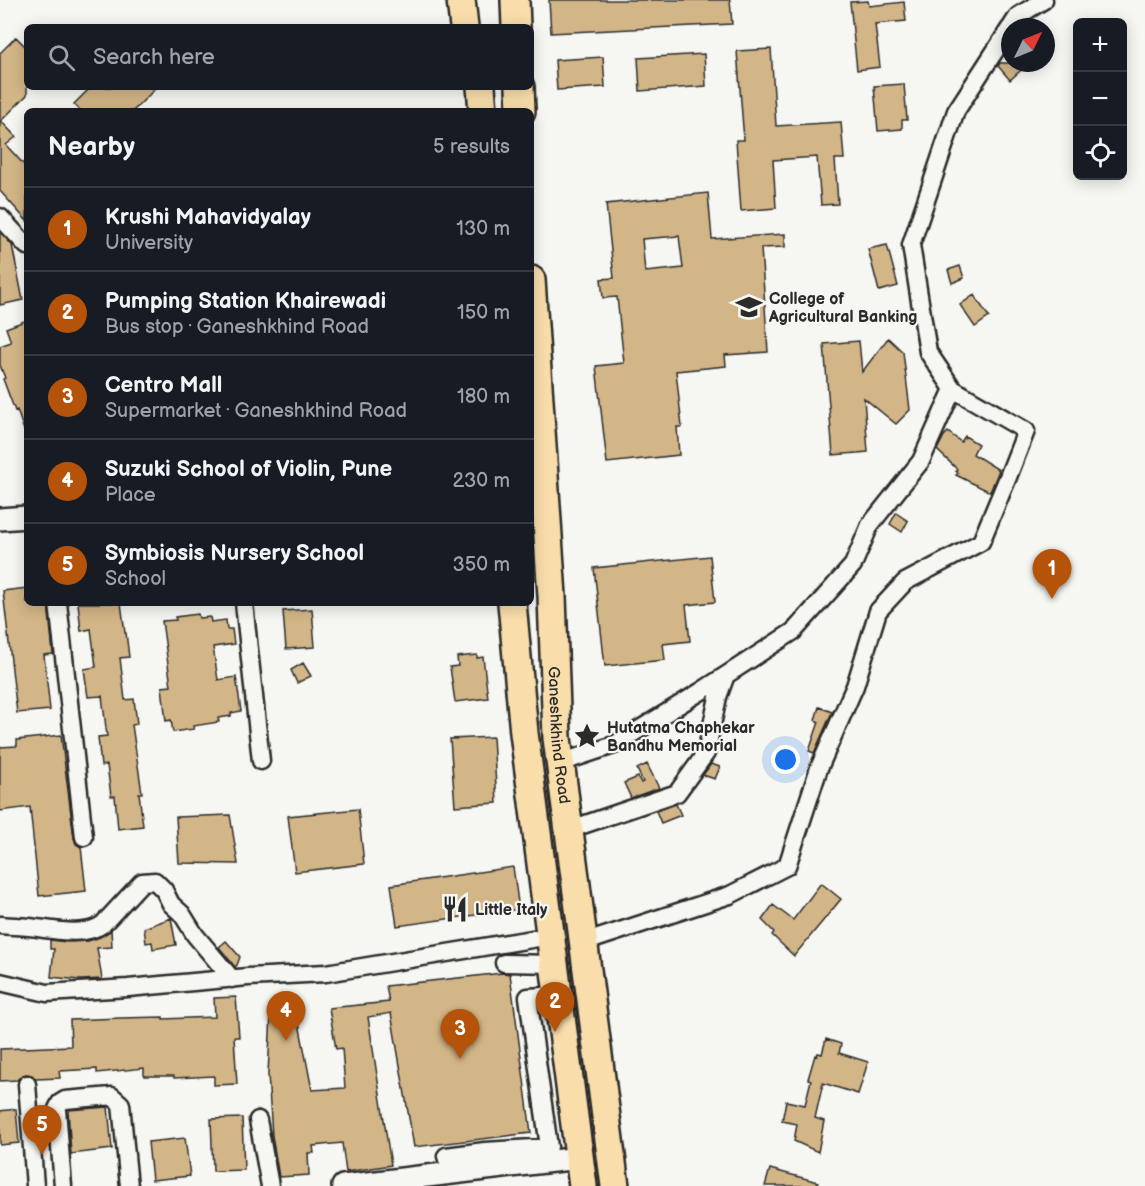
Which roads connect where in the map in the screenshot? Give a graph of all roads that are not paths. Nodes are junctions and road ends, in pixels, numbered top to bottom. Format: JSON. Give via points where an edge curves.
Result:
{"nodes":[{"id":1,"x":529,"y":0,"type":"edge"},
{"id":2,"x":1044,"y":0,"type":"edge"},
{"id":3,"x":1017,"y":18,"type":"edge"},
{"id":4,"x":519,"y":20,"type":"edge"},
{"id":5,"x":1001,"y":42,"type":"edge"},
{"id":6,"x":482,"y":90,"type":"edge"},
{"id":7,"x":520,"y":90,"type":"edge"},
{"id":8,"x":483,"y":108,"type":"edge"},
{"id":9,"x":521,"y":108,"type":"edge"},
{"id":10,"x":0,"y":217,"type":"edge"},
{"id":11,"x":24,"y":243,"type":"edge"},
{"id":12,"x":534,"y":325,"type":"edge"},
{"id":13,"x":953,"y":389,"type":"junction"},
{"id":14,"x":24,"y":517,"type":"edge"},
{"id":15,"x":0,"y":519,"type":"edge"},
{"id":16,"x":58,"y":606,"type":"edge"},
{"id":17,"x":244,"y":606,"type":"edge"},
{"id":18,"x":512,"y":606,"type":"edge"},
{"id":19,"x":726,"y":675,"type":"junction"},
{"id":20,"x":525,"y":742,"type":"junction"},
{"id":21,"x":558,"y":751,"type":"junction"},
{"id":22,"x":261,"y":761,"type":"dead end"},
{"id":23,"x":568,"y":830,"type":"junction"},
{"id":24,"x":84,"y":837,"type":"dead end"},
{"id":25,"x":0,"y":925,"type":"edge"},
{"id":26,"x":550,"y":936,"type":"junction"},
{"id":27,"x":583,"y":943,"type":"junction"},
{"id":28,"x":504,"y":963,"type":"dead end"},
{"id":29,"x":554,"y":964,"type":"junction"},
{"id":30,"x":232,"y":979,"type":"junction"},
{"id":31,"x":0,"y":982,"type":"edge"},
{"id":32,"x":558,"y":995,"type":"junction"},
{"id":33,"x":27,"y":1084,"type":"dead end"},
{"id":34,"x":258,"y":1120,"type":"dead end"},
{"id":35,"x":579,"y":1158,"type":"junction"},
{"id":36,"x":451,"y":1173,"type":"junction"},
{"id":37,"x":35,"y":1186,"type":"edge"},
{"id":38,"x":63,"y":1186,"type":"edge"},
{"id":39,"x":129,"y":1186,"type":"edge"},
{"id":40,"x":270,"y":1186,"type":"edge"},
{"id":41,"x":343,"y":1186,"type":"edge"},
{"id":42,"x":583,"y":1186,"type":"edge"},
{"id":43,"x":615,"y":1186,"type":"edge"}],
"edges":[{"from":1,"to":4,"type":"main road"},
{"from":2,"to":3,"type":"street"},
{"from":5,"to":13,"type":"street","via":[[956,111],[910,245],[928,352]]},
{"from":6,"to":8,"type":"main road"},
{"from":7,"to":9,"type":"main road"},
{"from":10,"to":11,"type":"street"},
{"from":12,"to":21,"type":"main road","name":"Ganeshkhind Road"},
{"from":13,"to":19,"type":"street","via":[[921,461],[870,525],[853,565],[794,631]]},
{"from":13,"to":27,"type":"street","via":[[1026,431],[981,542],[905,582],[878,611],[855,686],[819,768],[787,866],[730,895]]},
{"from":14,"to":15,"type":"street"},
{"from":16,"to":24,"type":"street"},
{"from":17,"to":22,"type":"street"},
{"from":18,"to":20,"type":"main road","name":"Ganeshkhind Road"},
{"from":19,"to":21,"type":"street","via":[[614,745]]},
{"from":19,"to":23,"type":"street","via":[[706,753],[676,793]]},
{"from":20,"to":21,"type":"main road"},
{"from":20,"to":26,"type":"main road","name":"Ganeshkhind Road"},
{"from":21,"to":23,"type":"main road","name":"Ganeshkhind Road"},
{"from":23,"to":27,"type":"main road","name":"Ganeshkhind Road"},
{"from":25,"to":30,"type":"street","via":[[69,932],[97,929],[142,882],[155,881]]},
{"from":26,"to":29,"type":"main road","name":"Ganeshkhind Road"},
{"from":26,"to":30,"type":"street","via":[[326,973]]},
{"from":27,"to":43,"type":"main road","name":"Ganeshkhind Road"},
{"from":28,"to":29,"type":"street"},
{"from":29,"to":32,"type":"main road","name":"Ganeshkhind Road"},
{"from":30,"to":31,"type":"street","via":[[47,993]]},
{"from":32,"to":35,"type":"main road","name":"Ganeshkhind Road"},
{"from":32,"to":36,"type":"street","via":[[528,997],[549,1147],[446,1156]]},
{"from":33,"to":37,"type":"street"},
{"from":34,"to":40,"type":"street"},
{"from":35,"to":36,"type":"street"},
{"from":35,"to":42,"type":"main road","name":"Ganeshkhind Road"},
{"from":36,"to":41,"type":"street"},
{"from":38,"to":39,"type":"street","via":[[57,1109],[60,1103],[112,1095],[122,1104]]}]}
